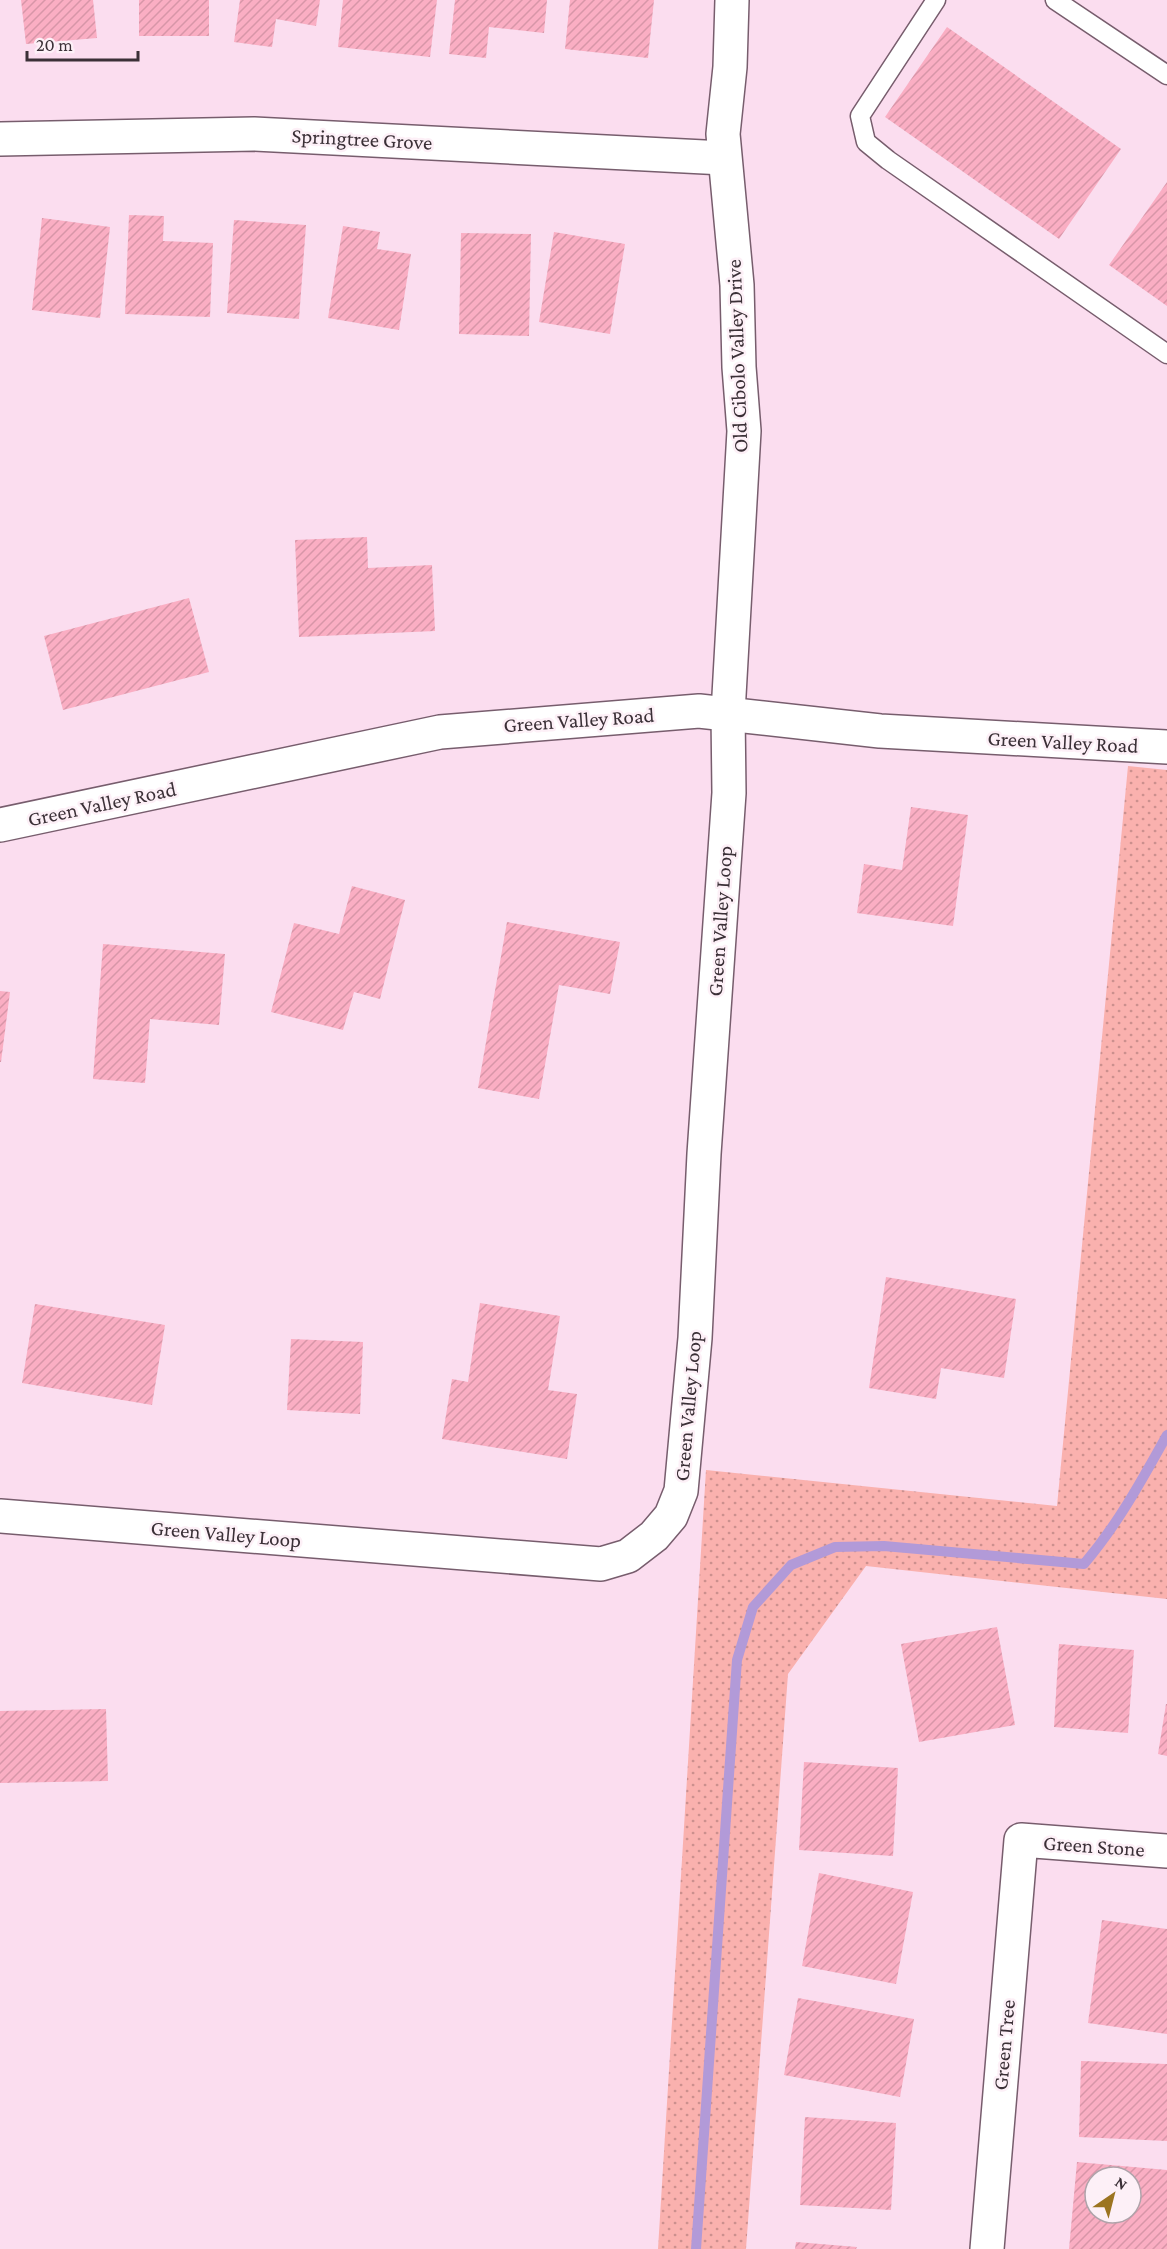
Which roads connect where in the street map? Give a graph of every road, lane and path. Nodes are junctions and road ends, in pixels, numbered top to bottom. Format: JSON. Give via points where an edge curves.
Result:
{"nodes":[{"id":1,"x":732,"y":0,"type":"edge"},
{"id":2,"x":936,"y":0,"type":"edge"},
{"id":3,"x":1055,"y":0,"type":"edge"},
{"id":4,"x":1167,"y":75,"type":"edge"},
{"id":5,"x":0,"y":140,"type":"edge"},
{"id":6,"x":724,"y":158,"type":"junction"},
{"id":7,"x":1167,"y":354,"type":"edge"},
{"id":8,"x":728,"y":713,"type":"junction"},
{"id":9,"x":1167,"y":747,"type":"edge"},
{"id":10,"x":0,"y":825,"type":"edge"},
{"id":11,"x":0,"y":1516,"type":"edge"},
{"id":12,"x":1021,"y":1840,"type":"joint"},
{"id":13,"x":1167,"y":1851,"type":"edge"},
{"id":14,"x":987,"y":2249,"type":"edge"}],
"edges":[{"from":1,"to":6,"type":"street","name":"Old Cibolo Valley Drive"},
{"from":2,"to":7,"type":"lane","via":[[860,116],[866,142]]},
{"from":3,"to":4,"type":"lane"},
{"from":5,"to":6,"type":"street","name":"Springtree Grove","via":[[254,134]]},
{"from":6,"to":8,"type":"street","name":"Old Cibolo Valley Drive","via":[[744,431]]},
{"from":8,"to":9,"type":"street","name":"Green Valley Road","via":[[880,731]]},
{"from":8,"to":10,"type":"street","name":"Green Valley Road","via":[[699,711],[441,732]]},
{"from":8,"to":11,"type":"street","name":"Green Valley Loop","via":[[729,792],[682,1480],[671,1516],[654,1536],[628,1556],[601,1564]]},
{"from":12,"to":13,"type":"street","name":"Green Stone"},
{"from":12,"to":14,"type":"street","name":"Green Tree"}]}
